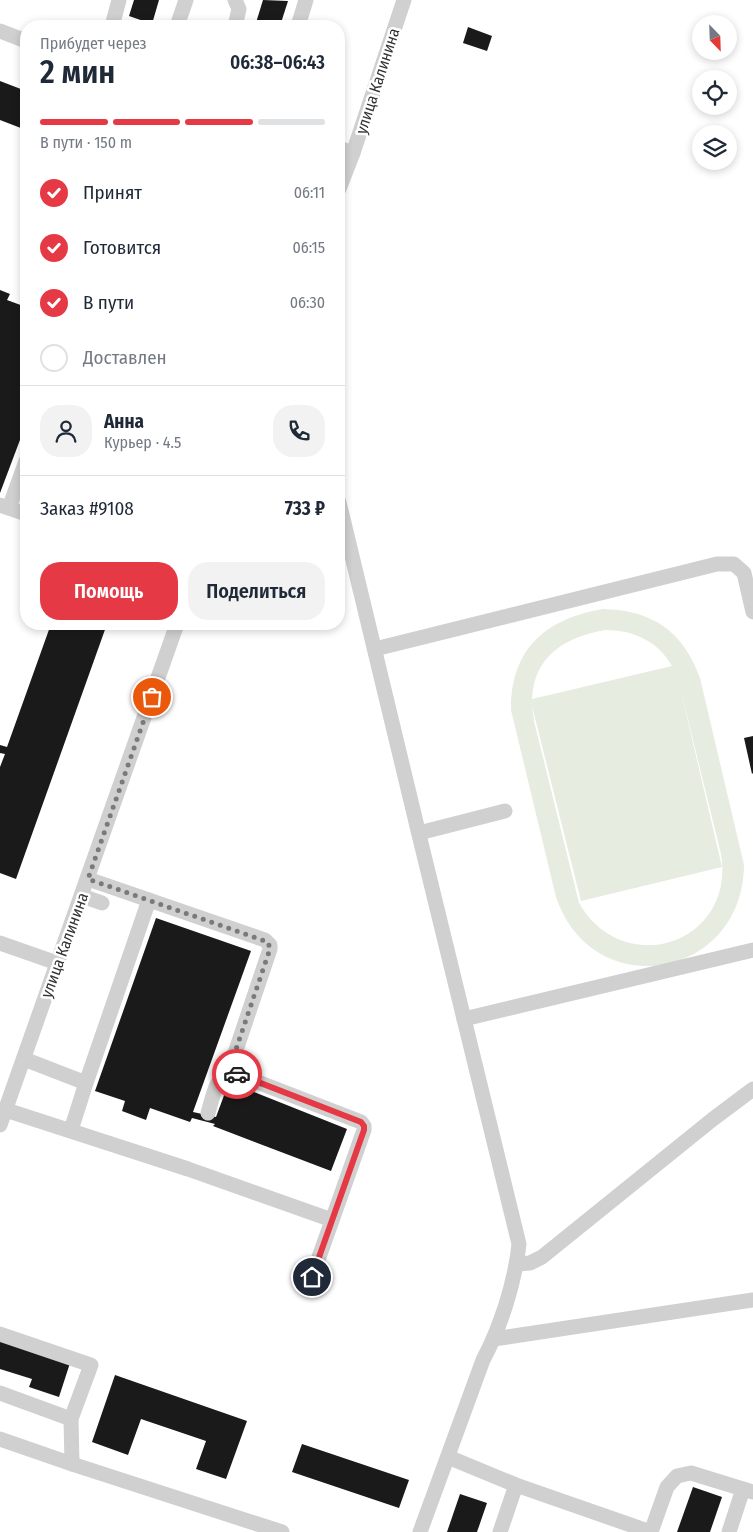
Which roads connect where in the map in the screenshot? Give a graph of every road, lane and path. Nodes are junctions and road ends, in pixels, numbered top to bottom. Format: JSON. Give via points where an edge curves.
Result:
{"nodes":[{"id":1,"x":117,"y":0,"type":"edge"},
{"id":2,"x":186,"y":0,"type":"edge"},
{"id":3,"x":235,"y":0,"type":"edge"},
{"id":4,"x":306,"y":0,"type":"edge"},
{"id":5,"x":404,"y":0,"type":"edge"},
{"id":6,"x":113,"y":20,"type":"edge"},
{"id":7,"x":179,"y":20,"type":"edge"},
{"id":8,"x":236,"y":20,"type":"edge"},
{"id":9,"x":300,"y":20,"type":"edge"},
{"id":10,"x":0,"y":31,"type":"edge"},
{"id":11,"x":20,"y":39,"type":"edge"},
{"id":12,"x":345,"y":150,"type":"edge"},
{"id":13,"x":353,"y":153,"type":"junction"},
{"id":14,"x":345,"y":174,"type":"edge"},
{"id":15,"x":20,"y":473,"type":"edge"},
{"id":16,"x":4,"y":506,"type":"edge"},
{"id":17,"x":20,"y":512,"type":"edge"},
{"id":18,"x":345,"y":526,"type":"edge"},
{"id":19,"x":753,"y":612,"type":"edge"},
{"id":20,"x":175,"y":630,"type":"edge"},
{"id":21,"x":375,"y":649,"type":"junction"},
{"id":22,"x":506,"y":812,"type":"dead end"},
{"id":23,"x":420,"y":833,"type":"junction"},
{"id":24,"x":88,"y":879,"type":"junction"},
{"id":25,"x":82,"y":896,"type":"junction"},
{"id":26,"x":149,"y":900,"type":"junction"},
{"id":27,"x":102,"y":903,"type":"dead end"},
{"id":28,"x":0,"y":943,"type":"edge"},
{"id":29,"x":753,"y":950,"type":"edge"},
{"id":30,"x":57,"y":963,"type":"junction"},
{"id":31,"x":464,"y":1019,"type":"junction"},
{"id":32,"x":24,"y":1060,"type":"junction"},
{"id":33,"x":229,"y":1070,"type":"junction"},
{"id":34,"x":86,"y":1083,"type":"junction"},
{"id":35,"x":753,"y":1089,"type":"edge"},
{"id":36,"x":6,"y":1110,"type":"junction"},
{"id":37,"x":208,"y":1113,"type":"dead end"},
{"id":38,"x":0,"y":1125,"type":"edge"},
{"id":39,"x":71,"y":1130,"type":"junction"},
{"id":40,"x":332,"y":1220,"type":"junction"},
{"id":41,"x":517,"y":1264,"type":"junction"},
{"id":42,"x":312,"y":1277,"type":"dead end"},
{"id":43,"x":753,"y":1300,"type":"edge"},
{"id":44,"x":0,"y":1334,"type":"edge"},
{"id":45,"x":494,"y":1339,"type":"junction"},
{"id":46,"x":0,"y":1393,"type":"edge"},
{"id":47,"x":70,"y":1419,"type":"junction"},
{"id":48,"x":0,"y":1439,"type":"edge"},
{"id":49,"x":448,"y":1458,"type":"junction"},
{"id":50,"x":72,"y":1464,"type":"junction"},
{"id":51,"x":516,"y":1485,"type":"junction"},
{"id":52,"x":748,"y":1491,"type":"edge"},
{"id":53,"x":282,"y":1532,"type":"edge"},
{"id":54,"x":420,"y":1532,"type":"edge"},
{"id":55,"x":500,"y":1532,"type":"edge"},
{"id":56,"x":651,"y":1532,"type":"edge"},
{"id":57,"x":729,"y":1532,"type":"edge"}],
"edges":[{"from":1,"to":6,"type":"street"},
{"from":2,"to":7,"type":"street"},
{"from":3,"to":8,"type":"street","via":[[239,9]]},
{"from":4,"to":9,"type":"street"},
{"from":5,"to":13,"type":"street","name":"улица Калинина"},
{"from":10,"to":11,"type":"street"},
{"from":12,"to":13,"type":"street"},
{"from":13,"to":14,"type":"street","name":"улица Калинина"},
{"from":15,"to":16,"type":"street"},
{"from":16,"to":17,"type":"street"},
{"from":18,"to":21,"type":"street"},
{"from":19,"to":21,"type":"street","via":[[744,573],[734,564],[717,564]]},
{"from":20,"to":24,"type":"street","name":"улица Калинина"},
{"from":21,"to":23,"type":"street"},
{"from":22,"to":23,"type":"street"},
{"from":23,"to":31,"type":"street"},
{"from":24,"to":25,"type":"street","name":"улица Калинина"},
{"from":24,"to":26,"type":"street"},
{"from":25,"to":27,"type":"street"},
{"from":25,"to":30,"type":"street","name":"улица Калинина"},
{"from":26,"to":33,"type":"street","via":[[265,940],[270,945]]},
{"from":26,"to":34,"type":"street"},
{"from":28,"to":30,"type":"street"},
{"from":29,"to":31,"type":"street"},
{"from":30,"to":32,"type":"street","name":"улица Калинина"},
{"from":31,"to":41,"type":"street","via":[[519,1244]]},
{"from":32,"to":34,"type":"street"},
{"from":32,"to":36,"type":"street","name":"улица Калинина"},
{"from":33,"to":37,"type":"street","via":[[220,1078]]},
{"from":33,"to":40,"type":"street","via":[[361,1122],[364,1126]]},
{"from":34,"to":39,"type":"street"},
{"from":35,"to":41,"type":"street","via":[[542,1257],[530,1263]]},
{"from":36,"to":38,"type":"street","name":"улица Калинина"},
{"from":36,"to":39,"type":"street"},
{"from":39,"to":40,"type":"street"},
{"from":40,"to":42,"type":"street"},
{"from":41,"to":45,"type":"street"},
{"from":43,"to":45,"type":"street"},
{"from":44,"to":47,"type":"street","via":[[91,1365]]},
{"from":45,"to":49,"type":"street","via":[[483,1360]]},
{"from":46,"to":47,"type":"street"},
{"from":47,"to":50,"type":"street"},
{"from":48,"to":50,"type":"street"},
{"from":49,"to":51,"type":"street"},
{"from":49,"to":54,"type":"street"},
{"from":50,"to":53,"type":"street"},
{"from":51,"to":55,"type":"street"},
{"from":51,"to":56,"type":"street"},
{"from":52,"to":56,"type":"street","via":[[691,1473],[678,1476],[667,1487]]},
{"from":52,"to":57,"type":"street"}]}
